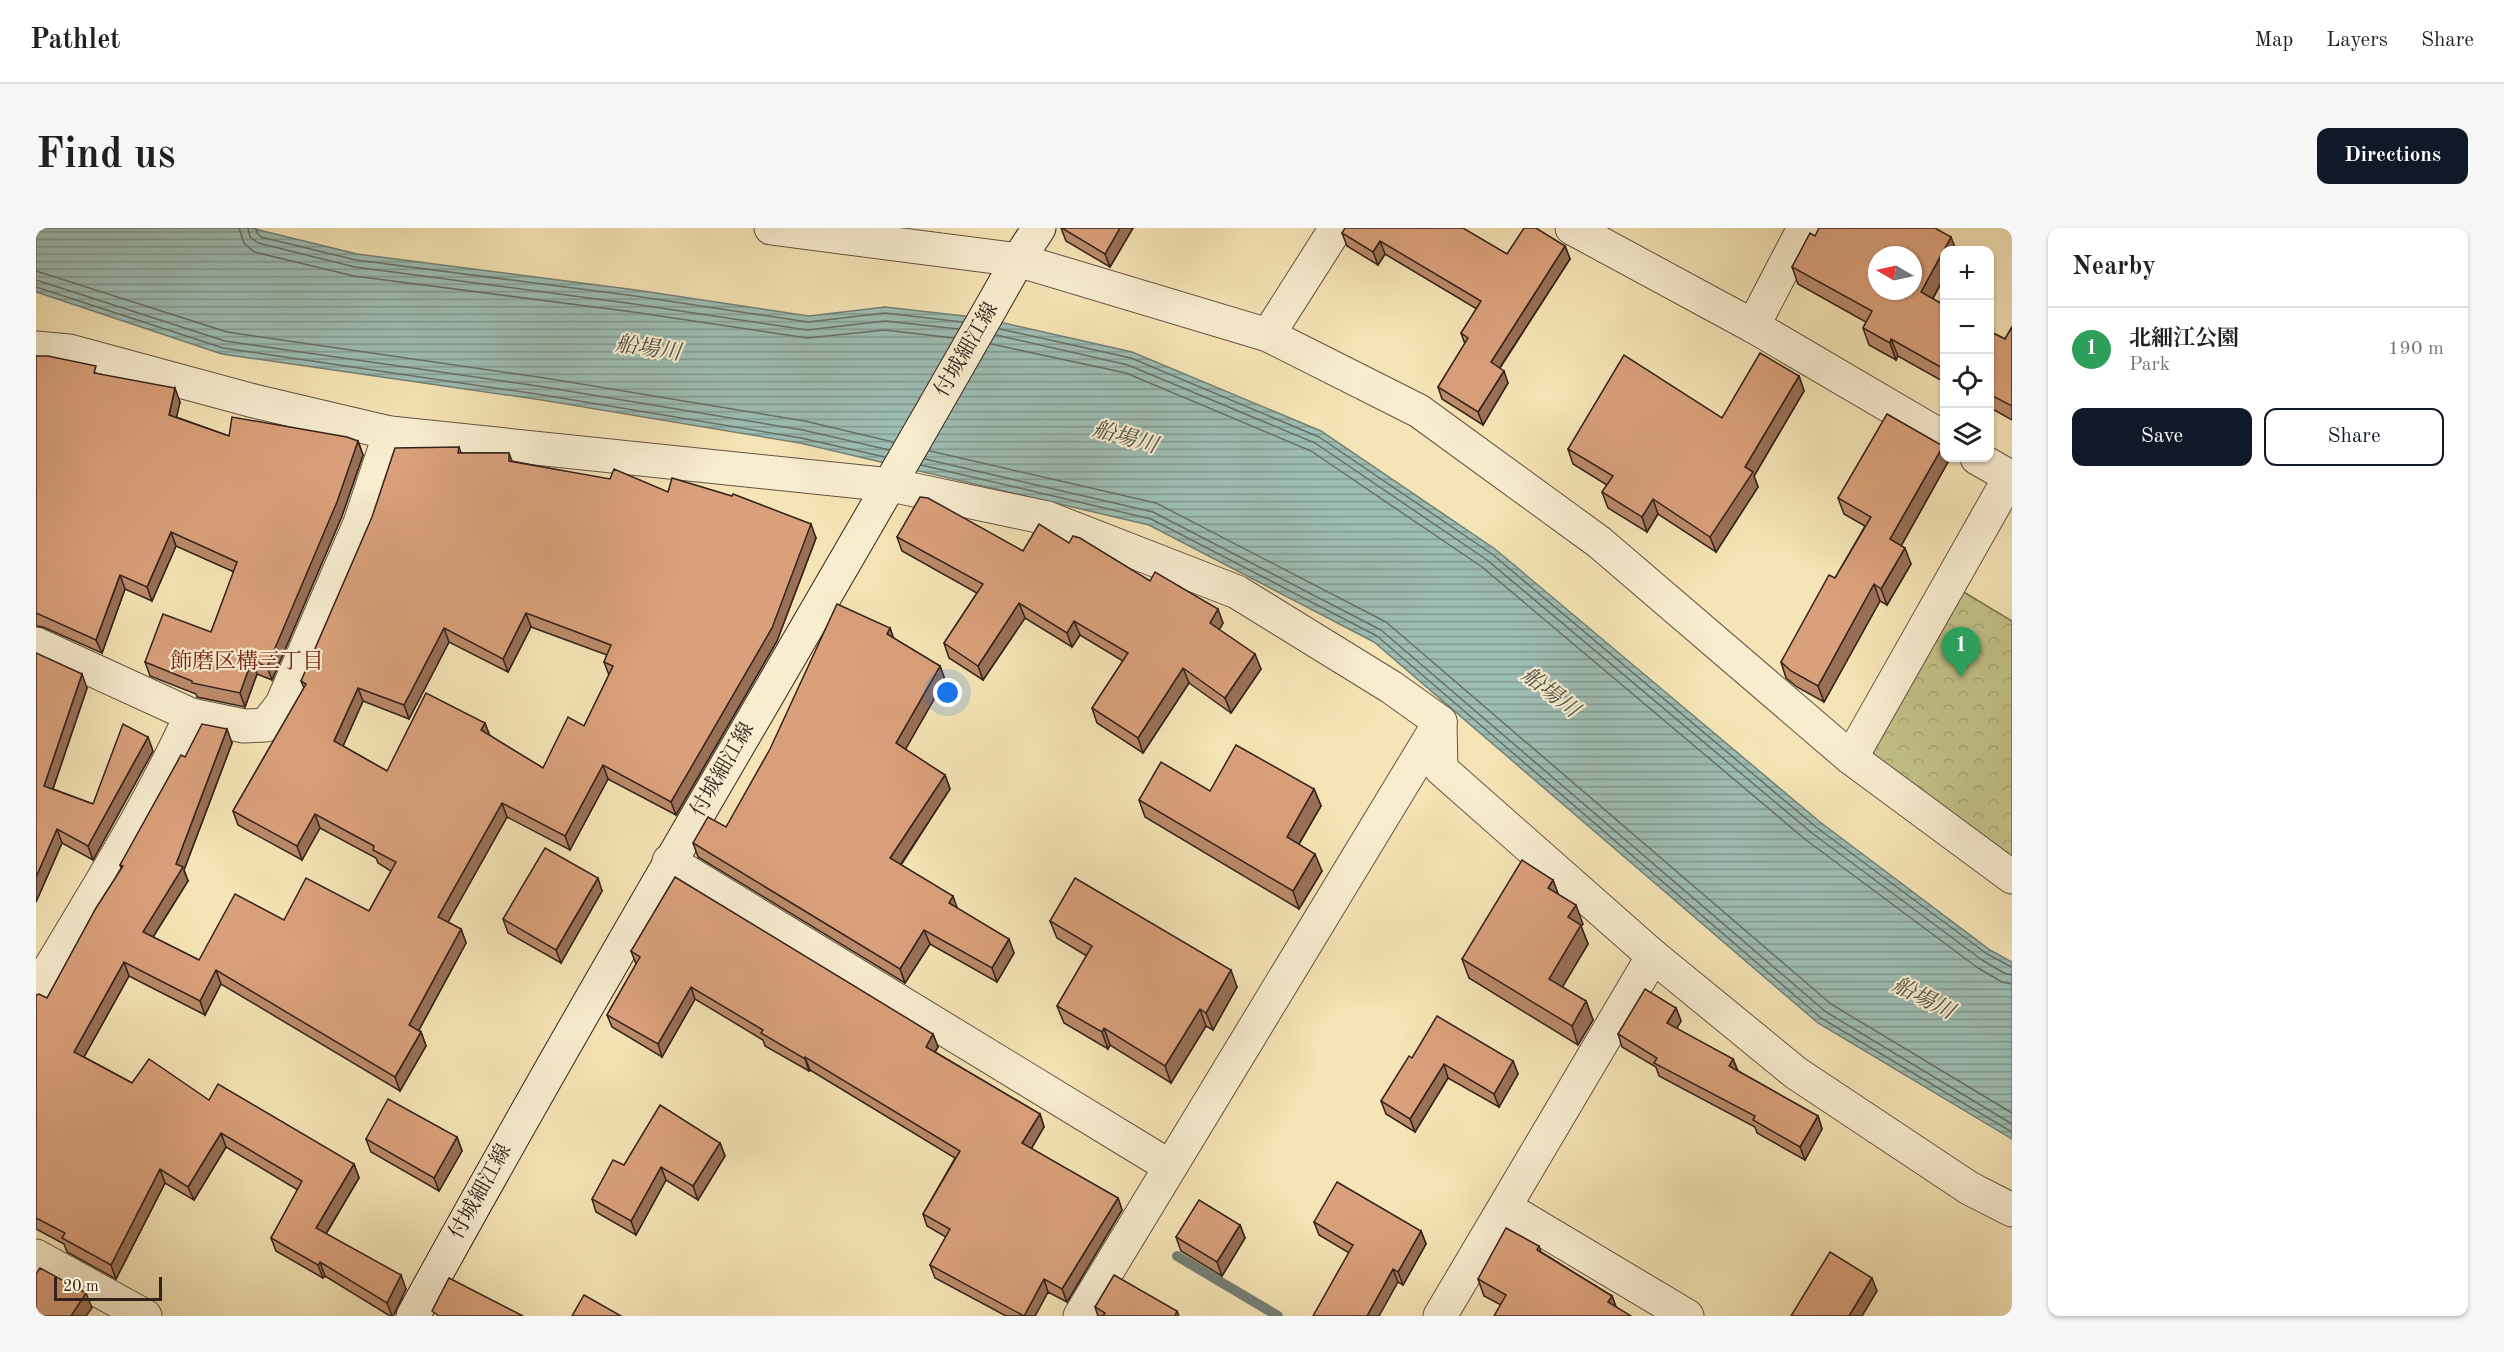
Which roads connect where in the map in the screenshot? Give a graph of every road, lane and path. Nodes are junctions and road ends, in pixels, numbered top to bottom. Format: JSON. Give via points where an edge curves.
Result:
{"nodes":[{"id":1,"x":771,"y":228,"type":"edge"},
{"id":2,"x":1039,"y":228,"type":"edge"},
{"id":3,"x":1336,"y":228,"type":"edge"},
{"id":4,"x":1572,"y":228,"type":"edge"},
{"id":5,"x":1804,"y":228,"type":"edge"},
{"id":6,"x":1018,"y":260,"type":"junction"},
{"id":7,"x":1753,"y":326,"type":"junction"},
{"id":8,"x":1268,"y":335,"type":"junction"},
{"id":9,"x":36,"y":348,"type":"edge"},
{"id":10,"x":390,"y":433,"type":"junction"},
{"id":11,"x":1940,"y":436,"type":"edge"},
{"id":12,"x":1984,"y":462,"type":"edge"},
{"id":13,"x":2011,"y":477,"type":"edge"},
{"id":14,"x":894,"y":479,"type":"junction"},
{"id":15,"x":36,"y":644,"type":"edge"},
{"id":16,"x":191,"y":715,"type":"junction"},
{"id":17,"x":1440,"y":722,"type":"junction"},
{"id":18,"x":1851,"y":758,"type":"junction"},
{"id":19,"x":669,"y":861,"type":"junction"},
{"id":20,"x":2012,"y":878,"type":"edge"},
{"id":21,"x":1653,"y":956,"type":"junction"},
{"id":22,"x":36,"y":990,"type":"edge"},
{"id":23,"x":1169,"y":1166,"type":"junction"},
{"id":24,"x":1506,"y":1208,"type":"junction"},
{"id":25,"x":2012,"y":1210,"type":"edge"},
{"id":26,"x":36,"y":1256,"type":"edge"},
{"id":27,"x":145,"y":1316,"type":"edge"},
{"id":28,"x":413,"y":1316,"type":"edge"},
{"id":29,"x":1080,"y":1316,"type":"edge"},
{"id":30,"x":1440,"y":1316,"type":"edge"},
{"id":31,"x":1686,"y":1316,"type":"edge"}],
"edges":[{"from":1,"to":6,"type":"street"},
{"from":2,"to":6,"type":"street","name":"付城細江線"},
{"from":3,"to":8,"type":"street"},
{"from":4,"to":7,"type":"street"},
{"from":5,"to":7,"type":"street"},
{"from":6,"to":8,"type":"street"},
{"from":6,"to":14,"type":"street","name":"付城細江線"},
{"from":7,"to":11,"type":"street"},
{"from":8,"to":18,"type":"street","via":[[1419,411],[1599,542]]},
{"from":9,"to":10,"type":"street","via":[[69,351]]},
{"from":10,"to":14,"type":"street"},
{"from":10,"to":16,"type":"street","via":[[360,523],[282,704],[266,725],[244,726]]},
{"from":12,"to":13,"type":"street"},
{"from":13,"to":18,"type":"street"},
{"from":14,"to":17,"type":"street","via":[[1047,518],[1237,592],[1391,687]]},
{"from":14,"to":19,"type":"street","name":"付城細江線"},
{"from":15,"to":16,"type":"street"},
{"from":16,"to":22,"type":"street","via":[[105,879]]},
{"from":17,"to":21,"type":"street","via":[[1441,769]]},
{"from":17,"to":23,"type":"street"},
{"from":18,"to":20,"type":"street"},
{"from":19,"to":23,"type":"street"},
{"from":19,"to":28,"type":"street","name":"付城細江線"},
{"from":21,"to":24,"type":"street"},
{"from":21,"to":25,"type":"street","via":[[1796,1073],[1969,1188]]},
{"from":23,"to":29,"type":"street"},
{"from":24,"to":30,"type":"street"},
{"from":24,"to":31,"type":"street"},
{"from":26,"to":27,"type":"street"}]}
